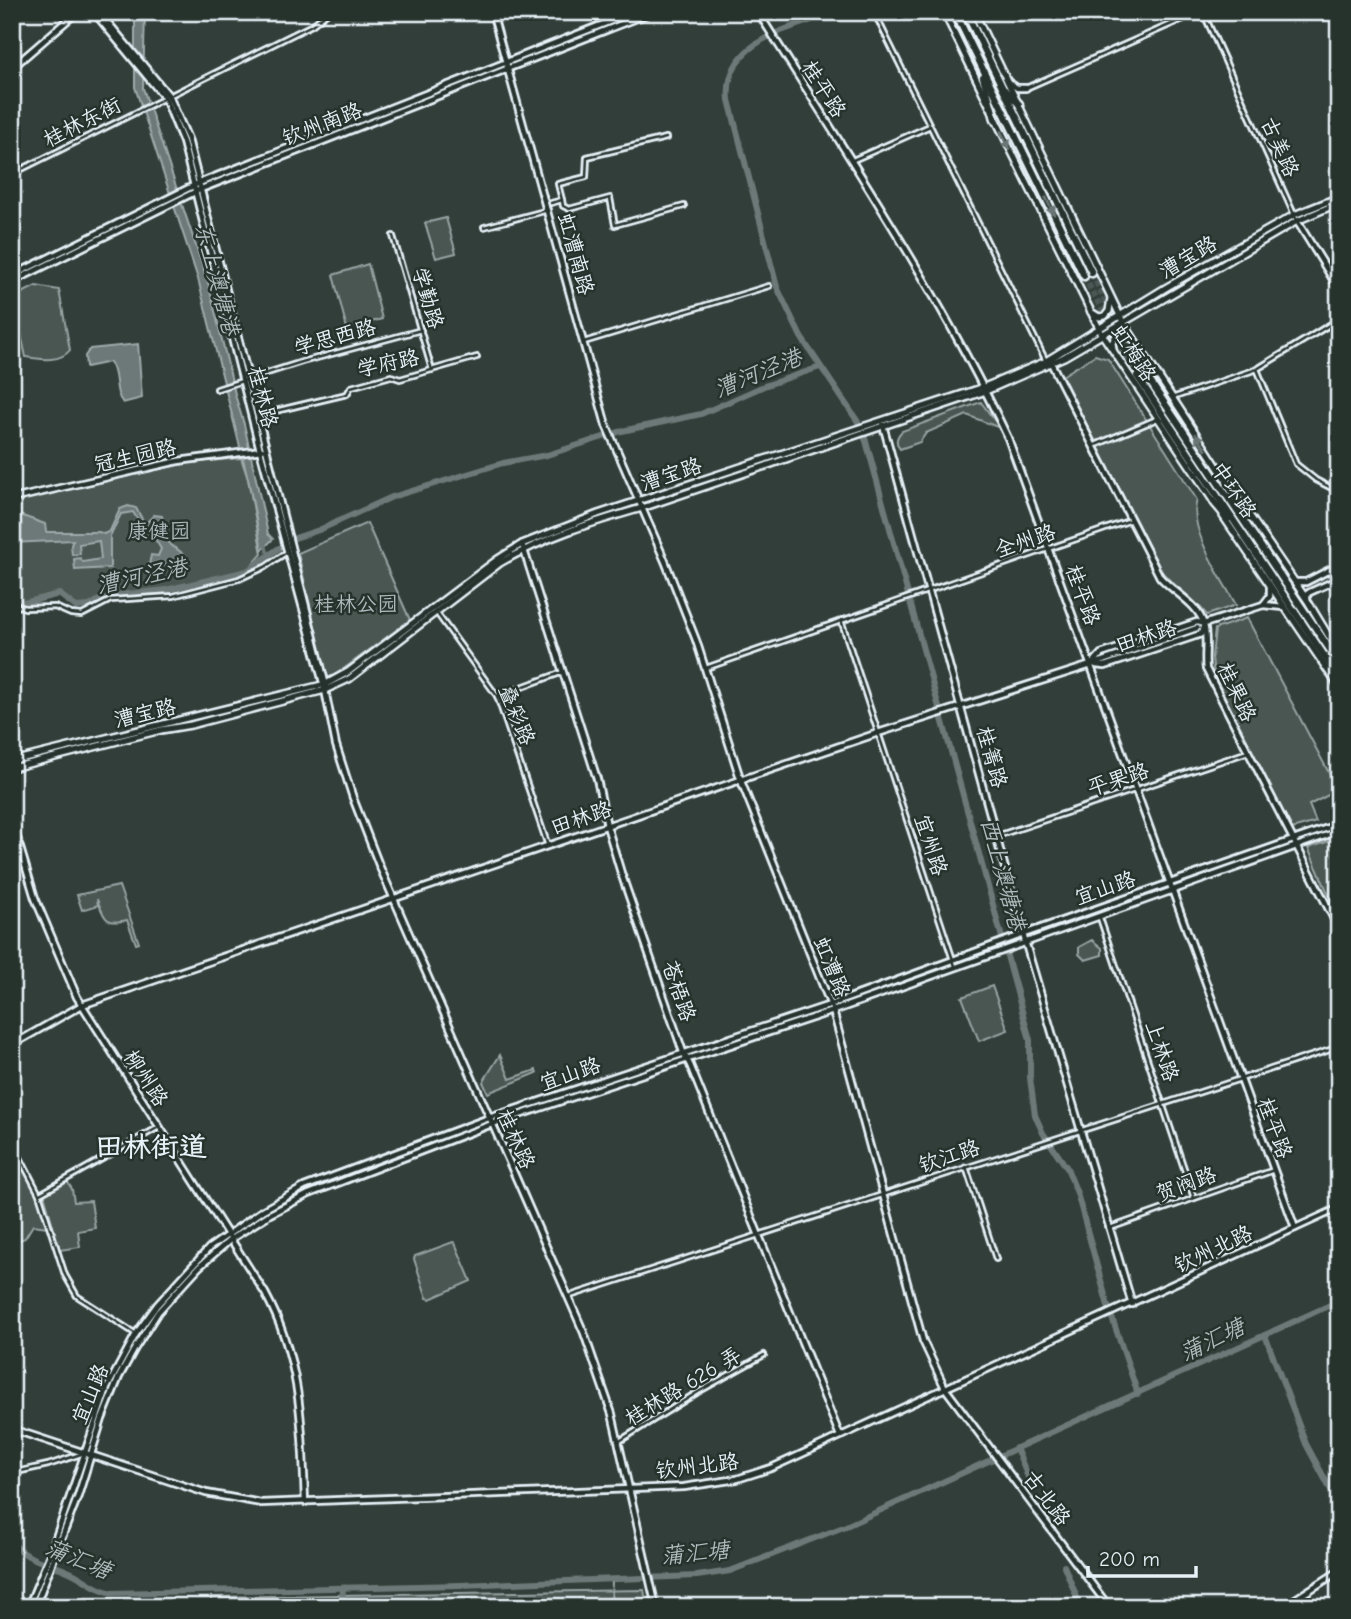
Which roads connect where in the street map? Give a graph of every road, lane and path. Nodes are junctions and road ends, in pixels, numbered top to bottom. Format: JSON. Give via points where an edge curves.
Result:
{"nodes":[{"id":1,"x":77,"y":12,"type":"edge"},
{"id":2,"x":94,"y":12,"type":"edge"},
{"id":3,"x":99,"y":12,"type":"edge"},
{"id":4,"x":328,"y":12,"type":"edge"},
{"id":5,"x":492,"y":12,"type":"edge"},
{"id":6,"x":634,"y":12,"type":"edge"},
{"id":7,"x":652,"y":12,"type":"edge"},
{"id":8,"x":758,"y":12,"type":"edge"},
{"id":9,"x":874,"y":12,"type":"edge"},
{"id":10,"x":944,"y":12,"type":"edge"},
{"id":11,"x":956,"y":12,"type":"edge"},
{"id":12,"x":965,"y":12,"type":"edge"},
{"id":13,"x":974,"y":12,"type":"edge"},
{"id":14,"x":1201,"y":12,"type":"edge"},
{"id":15,"x":978,"y":58,"type":"junction"},
{"id":16,"x":507,"y":63,"type":"junction"},
{"id":17,"x":12,"y":68,"type":"edge"},
{"id":18,"x":509,"y":69,"type":"junction"},
{"id":19,"x":146,"y":71,"type":"junction"},
{"id":20,"x":1004,"y":84,"type":"junction"},
{"id":21,"x":1026,"y":88,"type":"junction"},
{"id":22,"x":167,"y":97,"type":"junction"},
{"id":23,"x":1019,"y":104,"type":"junction"},
{"id":24,"x":995,"y":119,"type":"junction"},
{"id":25,"x":930,"y":126,"type":"junction"},
{"id":26,"x":666,"y":138,"type":"dead end"},
{"id":27,"x":850,"y":161,"type":"junction"},
{"id":28,"x":12,"y":174,"type":"edge"},
{"id":29,"x":198,"y":187,"type":"junction"},
{"id":30,"x":1339,"y":197,"type":"edge"},
{"id":31,"x":562,"y":200,"type":"junction"},
{"id":32,"x":171,"y":201,"type":"junction"},
{"id":33,"x":551,"y":203,"type":"dead end"},
{"id":34,"x":1339,"y":203,"type":"edge"},
{"id":35,"x":684,"y":206,"type":"dead end"},
{"id":36,"x":548,"y":210,"type":"junction"},
{"id":37,"x":1296,"y":218,"type":"junction"},
{"id":38,"x":484,"y":227,"type":"dead end"},
{"id":39,"x":393,"y":236,"type":"dead end"},
{"id":40,"x":1092,"y":273,"type":"tunnel mouth"},
{"id":41,"x":12,"y":276,"type":"edge"},
{"id":42,"x":1084,"y":276,"type":"tunnel mouth"},
{"id":43,"x":12,"y":282,"type":"edge"},
{"id":44,"x":769,"y":286,"type":"dead end"},
{"id":45,"x":1339,"y":289,"type":"edge"},
{"id":46,"x":1111,"y":298,"type":"junction"},
{"id":47,"x":1088,"y":310,"type":"junction"},
{"id":48,"x":1120,"y":315,"type":"junction"},
{"id":49,"x":1339,"y":318,"type":"edge"},
{"id":50,"x":1123,"y":322,"type":"junction"},
{"id":51,"x":1098,"y":328,"type":"junction"},
{"id":52,"x":421,"y":330,"type":"junction"},
{"id":53,"x":1102,"y":334,"type":"junction"},
{"id":54,"x":1133,"y":339,"type":"junction"},
{"id":55,"x":584,"y":342,"type":"junction"},
{"id":56,"x":1113,"y":351,"type":"junction"},
{"id":57,"x":477,"y":357,"type":"dead end"},
{"id":58,"x":1049,"y":362,"type":"junction"},
{"id":59,"x":1257,"y":369,"type":"junction"},
{"id":60,"x":432,"y":370,"type":"junction"},
{"id":61,"x":1146,"y":374,"type":"tunnel mouth"},
{"id":62,"x":1137,"y":376,"type":"tunnel mouth"},
{"id":63,"x":246,"y":380,"type":"junction"},
{"id":64,"x":219,"y":388,"type":"dead end"},
{"id":65,"x":985,"y":389,"type":"junction"},
{"id":66,"x":1172,"y":398,"type":"junction"},
{"id":67,"x":267,"y":413,"type":"dead end"},
{"id":68,"x":1157,"y":419,"type":"junction"},
{"id":69,"x":883,"y":422,"type":"junction"},
{"id":70,"x":1093,"y":446,"type":"junction"},
{"id":71,"x":263,"y":449,"type":"junction"},
{"id":72,"x":1227,"y":482,"type":"junction"},
{"id":73,"x":1338,"y":491,"type":"edge"},
{"id":74,"x":12,"y":499,"type":"edge"},
{"id":75,"x":1214,"y":502,"type":"junction"},
{"id":76,"x":641,"y":505,"type":"junction"},
{"id":77,"x":1131,"y":520,"type":"junction"},
{"id":78,"x":1256,"y":538,"type":"junction"},
{"id":79,"x":1249,"y":543,"type":"junction"},
{"id":80,"x":523,"y":547,"type":"junction"},
{"id":81,"x":1050,"y":550,"type":"junction"},
{"id":82,"x":289,"y":552,"type":"junction"},
{"id":83,"x":1337,"y":566,"type":"edge"},
{"id":84,"x":1339,"y":574,"type":"edge"},
{"id":85,"x":1339,"y":579,"type":"edge"},
{"id":86,"x":1294,"y":582,"type":"junction"},
{"id":87,"x":1270,"y":587,"type":"junction"},
{"id":88,"x":929,"y":590,"type":"junction"},
{"id":89,"x":1307,"y":600,"type":"junction"},
{"id":90,"x":12,"y":604,"type":"edge"},
{"id":91,"x":1263,"y":605,"type":"junction"},
{"id":92,"x":1284,"y":607,"type":"junction"},
{"id":93,"x":435,"y":610,"type":"junction"},
{"id":94,"x":841,"y":620,"type":"junction"},
{"id":95,"x":1204,"y":624,"type":"junction"},
{"id":96,"x":1197,"y":628,"type":"dead end"},
{"id":97,"x":1339,"y":653,"type":"edge"},
{"id":98,"x":1339,"y":663,"type":"edge"},
{"id":99,"x":1091,"y":665,"type":"junction"},
{"id":100,"x":706,"y":668,"type":"junction"},
{"id":101,"x":564,"y":672,"type":"junction"},
{"id":102,"x":1339,"y":678,"type":"edge"},
{"id":103,"x":324,"y":687,"type":"junction"},
{"id":104,"x":1339,"y":687,"type":"edge"},
{"id":105,"x":497,"y":696,"type":"junction"},
{"id":106,"x":962,"y":707,"type":"junction"},
{"id":107,"x":878,"y":733,"type":"junction"},
{"id":108,"x":1248,"y":752,"type":"junction"},
{"id":109,"x":12,"y":761,"type":"edge"},
{"id":110,"x":12,"y":768,"type":"edge"},
{"id":111,"x":741,"y":781,"type":"junction"},
{"id":112,"x":1136,"y":789,"type":"junction"},
{"id":113,"x":12,"y":821,"type":"edge"},
{"id":114,"x":1339,"y":824,"type":"edge"},
{"id":115,"x":607,"y":826,"type":"junction"},
{"id":116,"x":1339,"y":831,"type":"edge"},
{"id":117,"x":997,"y":836,"type":"junction"},
{"id":118,"x":1295,"y":843,"type":"junction"},
{"id":119,"x":548,"y":846,"type":"junction"},
{"id":120,"x":1170,"y":885,"type":"junction"},
{"id":121,"x":394,"y":898,"type":"junction"},
{"id":122,"x":1099,"y":915,"type":"junction"},
{"id":123,"x":1339,"y":929,"type":"edge"},
{"id":124,"x":1024,"y":933,"type":"junction"},
{"id":125,"x":1025,"y":941,"type":"junction"},
{"id":126,"x":954,"y":963,"type":"junction"},
{"id":127,"x":82,"y":1004,"type":"junction"},
{"id":128,"x":830,"y":1004,"type":"junction"},
{"id":129,"x":833,"y":1011,"type":"junction"},
{"id":130,"x":12,"y":1045,"type":"edge"},
{"id":131,"x":1339,"y":1047,"type":"edge"},
{"id":132,"x":683,"y":1052,"type":"junction"},
{"id":133,"x":686,"y":1059,"type":"junction"},
{"id":134,"x":1240,"y":1078,"type":"junction"},
{"id":135,"x":1163,"y":1103,"type":"junction"},
{"id":136,"x":491,"y":1121,"type":"junction"},
{"id":137,"x":159,"y":1127,"type":"junction"},
{"id":138,"x":1082,"y":1130,"type":"junction"},
{"id":139,"x":12,"y":1142,"type":"edge"},
{"id":140,"x":966,"y":1167,"type":"junction"},
{"id":141,"x":1273,"y":1170,"type":"junction"},
{"id":142,"x":39,"y":1194,"type":"junction"},
{"id":143,"x":882,"y":1195,"type":"junction"},
{"id":144,"x":1194,"y":1198,"type":"junction"},
{"id":145,"x":1339,"y":1208,"type":"edge"},
{"id":146,"x":1110,"y":1228,"type":"junction"},
{"id":147,"x":1295,"y":1228,"type":"junction"},
{"id":148,"x":758,"y":1233,"type":"junction"},
{"id":149,"x":227,"y":1234,"type":"junction"},
{"id":150,"x":231,"y":1239,"type":"junction"},
{"id":151,"x":996,"y":1259,"type":"dead end"},
{"id":152,"x":568,"y":1297,"type":"junction"},
{"id":153,"x":1132,"y":1304,"type":"junction"},
{"id":154,"x":136,"y":1334,"type":"junction"},
{"id":155,"x":764,"y":1355,"type":"dead end"},
{"id":156,"x":945,"y":1388,"type":"junction"},
{"id":157,"x":12,"y":1429,"type":"edge"},
{"id":158,"x":840,"y":1436,"type":"junction"},
{"id":159,"x":618,"y":1442,"type":"junction"},
{"id":160,"x":986,"y":1443,"type":"joint"},
{"id":161,"x":84,"y":1452,"type":"junction"},
{"id":162,"x":92,"y":1455,"type":"junction"},
{"id":163,"x":12,"y":1473,"type":"edge"},
{"id":164,"x":629,"y":1489,"type":"junction"},
{"id":165,"x":305,"y":1503,"type":"junction"},
{"id":166,"x":1339,"y":1571,"type":"edge"},
{"id":167,"x":28,"y":1607,"type":"edge"},
{"id":168,"x":35,"y":1607,"type":"edge"},
{"id":169,"x":656,"y":1607,"type":"edge"},
{"id":170,"x":1109,"y":1607,"type":"edge"},
{"id":171,"x":1283,"y":1607,"type":"edge"}],
"edges":[{"from":1,"to":17,"type":"street"},
{"from":2,"to":19,"type":"street","name":"桂林路"},
{"from":3,"to":19,"type":"street","name":"桂林路"},
{"from":4,"to":22,"type":"street","name":"桂林东街","via":[[313,25]]},
{"from":5,"to":16,"type":"street","name":"虹漕南路"},
{"from":6,"to":16,"type":"street","name":"钦州南路"},
{"from":7,"to":18,"type":"street","name":"钦州南路"},
{"from":8,"to":27,"type":"street","name":"桂平路"},
{"from":9,"to":25,"type":"street"},
{"from":10,"to":24,"type":"main road","name":"虹梅路"},
{"from":11,"to":15,"type":"highway"},
{"from":12,"to":20,"type":"highway"},
{"from":13,"to":20,"type":"main road"},
{"from":14,"to":21,"type":"street"},
{"from":14,"to":37,"type":"street","name":"古美路"},
{"from":15,"to":24,"type":"highway"},
{"from":15,"to":42,"type":"highway","one_way":true},
{"from":16,"to":18,"type":"street","name":"虹漕南路"},
{"from":16,"to":29,"type":"street","name":"钦州南路"},
{"from":18,"to":29,"type":"street","name":"钦州南路"},
{"from":18,"to":36,"type":"street","name":"虹漕南路"},
{"from":19,"to":22,"type":"street","name":"桂林路"},
{"from":20,"to":21,"type":"street"},
{"from":20,"to":23,"type":"highway"},
{"from":20,"to":40,"type":"highway"},
{"from":21,"to":23,"type":"street"},
{"from":22,"to":28,"type":"street","name":"桂林东街"},
{"from":22,"to":29,"type":"street","name":"桂林路","via":[[188,139]]},
{"from":23,"to":46,"type":"main road","name":"虹梅路"},
{"from":24,"to":47,"type":"main road","name":"虹梅路","one_way":true},
{"from":25,"to":27,"type":"street"},
{"from":25,"to":58,"type":"street"},
{"from":26,"to":31,"type":"street","via":[[587,157],[586,177],[558,184]]},
{"from":27,"to":65,"type":"street","name":"桂平路","via":[[929,286]]},
{"from":29,"to":32,"type":"street","name":"钦州南路"},
{"from":29,"to":63,"type":"street","name":"桂林路"},
{"from":30,"to":37,"type":"main road","name":"漕宝路"},
{"from":31,"to":33,"type":"street"},
{"from":31,"to":35,"type":"street","via":[[569,209],[610,198],[615,225]]},
{"from":32,"to":41,"type":"street","name":"钦州南路"},
{"from":32,"to":43,"type":"street","name":"钦州南路"},
{"from":34,"to":37,"type":"main road","name":"漕宝路"},
{"from":36,"to":38,"type":"street"},
{"from":36,"to":55,"type":"street","name":"虹漕南路"},
{"from":37,"to":45,"type":"street","name":"古美路"},
{"from":37,"to":48,"type":"main road","name":"漕宝路"},
{"from":37,"to":50,"type":"main road","name":"漕宝路"},
{"from":39,"to":52,"type":"street","name":"学勤路"},
{"from":44,"to":55,"type":"street"},
{"from":46,"to":47,"type":"main road","via":[[1105,316]]},
{"from":46,"to":48,"type":"main road","name":"虹梅路"},
{"from":47,"to":51,"type":"main road","name":"虹梅路"},
{"from":48,"to":50,"type":"main road","name":"虹梅路"},
{"from":48,"to":51,"type":"main road","name":"漕宝路"},
{"from":49,"to":59,"type":"street"},
{"from":50,"to":53,"type":"main road","name":"漕宝路"},
{"from":50,"to":54,"type":"main road","name":"虹梅路"},
{"from":51,"to":53,"type":"main road","name":"虹梅路"},
{"from":51,"to":58,"type":"main road","name":"漕宝路"},
{"from":52,"to":60,"type":"street","name":"学勤路"},
{"from":52,"to":63,"type":"street","name":"学思西路"},
{"from":53,"to":56,"type":"main road","name":"虹梅路"},
{"from":53,"to":58,"type":"main road","name":"漕宝路"},
{"from":54,"to":56,"type":"main road","via":[[1115,337]]},
{"from":54,"to":66,"type":"main road","name":"虹梅路"},
{"from":55,"to":76,"type":"street","name":"虹漕南路","via":[[606,425]]},
{"from":56,"to":68,"type":"main road","name":"虹梅路"},
{"from":57,"to":60,"type":"street","name":"学府路"},
{"from":58,"to":65,"type":"main road","name":"漕宝路"},
{"from":58,"to":70,"type":"street"},
{"from":59,"to":66,"type":"street"},
{"from":59,"to":73,"type":"street","via":[[1296,464]]},
{"from":60,"to":67,"type":"street","name":"学府路","via":[[400,379],[391,376],[351,387],[347,394]]},
{"from":61,"to":78,"type":"highway","name":"中环路"},
{"from":62,"to":79,"type":"highway","name":"中环路"},
{"from":63,"to":64,"type":"street","name":"学思西路"},
{"from":63,"to":71,"type":"street","name":"桂林路"},
{"from":65,"to":69,"type":"main road","name":"漕宝路"},
{"from":65,"to":81,"type":"street","name":"桂平路"},
{"from":72,"to":66,"type":"main road","name":"虹梅路","one_way":true},
{"from":68,"to":70,"type":"street"},
{"from":68,"to":75,"type":"main road","name":"虹梅路"},
{"from":69,"to":76,"type":"main road","name":"漕宝路"},
{"from":69,"to":88,"type":"street","name":"桂箐路"},
{"from":70,"to":77,"type":"street"},
{"from":71,"to":74,"type":"street","name":"冠生园路","via":[[178,461]]},
{"from":71,"to":82,"type":"street","name":"桂林路"},
{"from":72,"to":78,"type":"highway"},
{"from":72,"to":86,"type":"main road","name":"虹梅路"},
{"from":75,"to":79,"type":"highway"},
{"from":75,"to":87,"type":"main road","name":"虹梅路"},
{"from":76,"to":80,"type":"main road","name":"漕宝路"},
{"from":76,"to":100,"type":"street","name":"虹漕路"},
{"from":77,"to":81,"type":"street","name":"全州路"},
{"from":77,"to":95,"type":"street","via":[[1160,577],[1195,607]]},
{"from":78,"to":98,"type":"highway","name":"中环路"},
{"from":79,"to":102,"type":"highway","name":"中环路"},
{"from":80,"to":93,"type":"main road","name":"漕宝路"},
{"from":80,"to":101,"type":"street","name":"苍梧路"},
{"from":81,"to":88,"type":"street","name":"全州路"},
{"from":81,"to":99,"type":"street","name":"桂平路"},
{"from":82,"to":90,"type":"street","via":[[239,579],[173,597],[111,600],[82,615],[55,607]]},
{"from":82,"to":103,"type":"street","name":"桂林路"},
{"from":83,"to":84,"type":"street"},
{"from":83,"to":86,"type":"street","via":[[1306,583]]},
{"from":85,"to":89,"type":"street","via":[[1307,594]]},
{"from":86,"to":89,"type":"main road","name":"虹梅路"},
{"from":87,"to":91,"type":"street"},
{"from":87,"to":92,"type":"main road","name":"虹梅路"},
{"from":88,"to":94,"type":"street","name":"全州路"},
{"from":88,"to":106,"type":"street","name":"桂箐路"},
{"from":89,"to":97,"type":"main road","name":"虹梅路"},
{"from":91,"to":92,"type":"street","name":"田林路"},
{"from":91,"to":95,"type":"street","name":"田林路"},
{"from":92,"to":104,"type":"main road","name":"虹梅路"},
{"from":93,"to":103,"type":"main road","name":"漕宝路","via":[[349,678]]},
{"from":93,"to":105,"type":"street","name":"叠彩路"},
{"from":94,"to":100,"type":"street","name":"全州路"},
{"from":94,"to":107,"type":"street","name":"宜州路"},
{"from":95,"to":99,"type":"street","name":"田林路","via":[[1197,622],[1101,654]]},
{"from":95,"to":99,"type":"street","name":"田林路","via":[[1201,634],[1105,666]]},
{"from":95,"to":108,"type":"street","name":"桂果路","via":[[1206,669]]},
{"from":96,"to":99,"type":"street","name":"田林路"},
{"from":99,"to":106,"type":"street","name":"田林路"},
{"from":99,"to":112,"type":"street","name":"桂平路"},
{"from":100,"to":111,"type":"street","name":"虹漕路"},
{"from":101,"to":105,"type":"street"},
{"from":101,"to":115,"type":"street","name":"苍梧路"},
{"from":103,"to":109,"type":"main road","name":"漕宝路"},
{"from":103,"to":110,"type":"main road","name":"漕宝路"},
{"from":103,"to":121,"type":"street","name":"桂林路","via":[[352,798]]},
{"from":105,"to":119,"type":"street","name":"叠彩路"},
{"from":106,"to":107,"type":"street","name":"田林路"},
{"from":106,"to":117,"type":"street","name":"桂箐路"},
{"from":107,"to":111,"type":"street","name":"田林路"},
{"from":107,"to":126,"type":"street","name":"宜州路"},
{"from":108,"to":112,"type":"street","name":"平果路"},
{"from":108,"to":118,"type":"street","name":"桂果路"},
{"from":111,"to":115,"type":"street","name":"田林路"},
{"from":111,"to":128,"type":"street","name":"虹漕路"},
{"from":112,"to":117,"type":"street","name":"平果路"},
{"from":112,"to":120,"type":"street","name":"桂平路"},
{"from":113,"to":127,"type":"street","name":"柳州路","via":[[35,897]]},
{"from":114,"to":118,"type":"street","name":"宜山路"},
{"from":115,"to":119,"type":"street","name":"田林路"},
{"from":115,"to":132,"type":"street","name":"苍梧路"},
{"from":116,"to":118,"type":"street","name":"宜山路"},
{"from":117,"to":124,"type":"street","name":"桂箐路"},
{"from":118,"to":120,"type":"street","name":"宜山路"},
{"from":118,"to":123,"type":"street","name":"桂果路"},
{"from":119,"to":121,"type":"street","name":"田林路"},
{"from":120,"to":122,"type":"street","name":"宜山路"},
{"from":120,"to":124,"type":"street","name":"宜山路"},
{"from":120,"to":134,"type":"street","name":"桂平路"},
{"from":121,"to":127,"type":"street","name":"田林路"},
{"from":121,"to":136,"type":"street","name":"桂林路"},
{"from":122,"to":125,"type":"street","name":"宜山路"},
{"from":122,"to":135,"type":"street","name":"上林路"},
{"from":124,"to":125,"type":"street","name":"桂箐路"},
{"from":124,"to":126,"type":"street","name":"宜山路"},
{"from":125,"to":126,"type":"street","name":"宜山路"},
{"from":125,"to":138,"type":"street","name":"桂箐路"},
{"from":126,"to":128,"type":"street","name":"宜山路"},
{"from":126,"to":129,"type":"street","name":"宜山路"},
{"from":127,"to":130,"type":"street","name":"田林路"},
{"from":127,"to":137,"type":"street","name":"柳州路"},
{"from":128,"to":129,"type":"street","name":"虹漕路"},
{"from":128,"to":132,"type":"street","name":"宜山路"},
{"from":129,"to":133,"type":"street","name":"宜山路"},
{"from":129,"to":143,"type":"street","name":"虹漕路"},
{"from":131,"to":134,"type":"street","name":"钦江路"},
{"from":132,"to":133,"type":"street","name":"苍梧路"},
{"from":132,"to":136,"type":"street","name":"宜山路"},
{"from":133,"to":136,"type":"street","name":"宜山路"},
{"from":133,"to":148,"type":"street","name":"苍梧路"},
{"from":134,"to":135,"type":"street","name":"钦江路"},
{"from":134,"to":141,"type":"street","name":"桂平路"},
{"from":135,"to":138,"type":"street","name":"钦江路"},
{"from":135,"to":144,"type":"street","name":"上林路"},
{"from":136,"to":149,"type":"street","name":"宜山路","via":[[304,1187]]},
{"from":136,"to":150,"type":"street","name":"宜山路","via":[[293,1201]]},
{"from":136,"to":152,"type":"street","name":"桂林路"},
{"from":137,"to":142,"type":"street"},
{"from":137,"to":149,"type":"street","name":"柳州路"},
{"from":138,"to":140,"type":"street","name":"钦江路"},
{"from":138,"to":146,"type":"street","name":"桂箐路"},
{"from":139,"to":142,"type":"street"},
{"from":140,"to":143,"type":"street","name":"钦江路"},
{"from":140,"to":151,"type":"street"},
{"from":141,"to":144,"type":"street","name":"贺阀路"},
{"from":141,"to":147,"type":"street","name":"桂平路"},
{"from":142,"to":154,"type":"street","via":[[65,1275],[77,1296]]},
{"from":143,"to":148,"type":"street","name":"钦江路"},
{"from":143,"to":156,"type":"street","name":"虹漕路","via":[[923,1341]]},
{"from":144,"to":146,"type":"street","name":"贺阀路"},
{"from":145,"to":147,"type":"street","name":"钦州北路"},
{"from":146,"to":153,"type":"street","name":"桂箐路"},
{"from":147,"to":153,"type":"street","name":"钦州北路"},
{"from":148,"to":152,"type":"street","name":"钦江路"},
{"from":148,"to":158,"type":"street","name":"苍梧路"},
{"from":149,"to":150,"type":"street","name":"柳州路"},
{"from":149,"to":154,"type":"street","name":"宜山路","via":[[176,1283]]},
{"from":150,"to":162,"type":"street","name":"宜山路","via":[[199,1267],[152,1321],[112,1394]]},
{"from":150,"to":165,"type":"street","name":"柳州路","via":[[272,1305],[291,1355],[300,1406]]},
{"from":152,"to":159,"type":"street","name":"桂林路"},
{"from":153,"to":156,"type":"street","name":"钦州北路"},
{"from":154,"to":161,"type":"street","name":"宜山路","via":[[107,1388]]},
{"from":155,"to":159,"type":"street","name":"桂林路 626 弄"},
{"from":156,"to":158,"type":"street","name":"钦州北路"},
{"from":156,"to":160,"type":"street","name":"虹漕路"},
{"from":157,"to":161,"type":"street","name":"钦州北路"},
{"from":158,"to":164,"type":"street","name":"钦州北路","via":[[737,1479]]},
{"from":159,"to":164,"type":"street","name":"桂林路"},
{"from":160,"to":170,"type":"street","name":"古北路"},
{"from":161,"to":162,"type":"street","name":"钦州北路"},
{"from":161,"to":163,"type":"street"},
{"from":161,"to":167,"type":"street","name":"宜山路"},
{"from":162,"to":165,"type":"street","name":"钦州北路","via":[[226,1498]]},
{"from":162,"to":168,"type":"street","name":"宜山路"},
{"from":164,"to":165,"type":"street","name":"钦州北路"},
{"from":164,"to":169,"type":"street","name":"桂林路"},
{"from":166,"to":171,"type":"street"}]}
